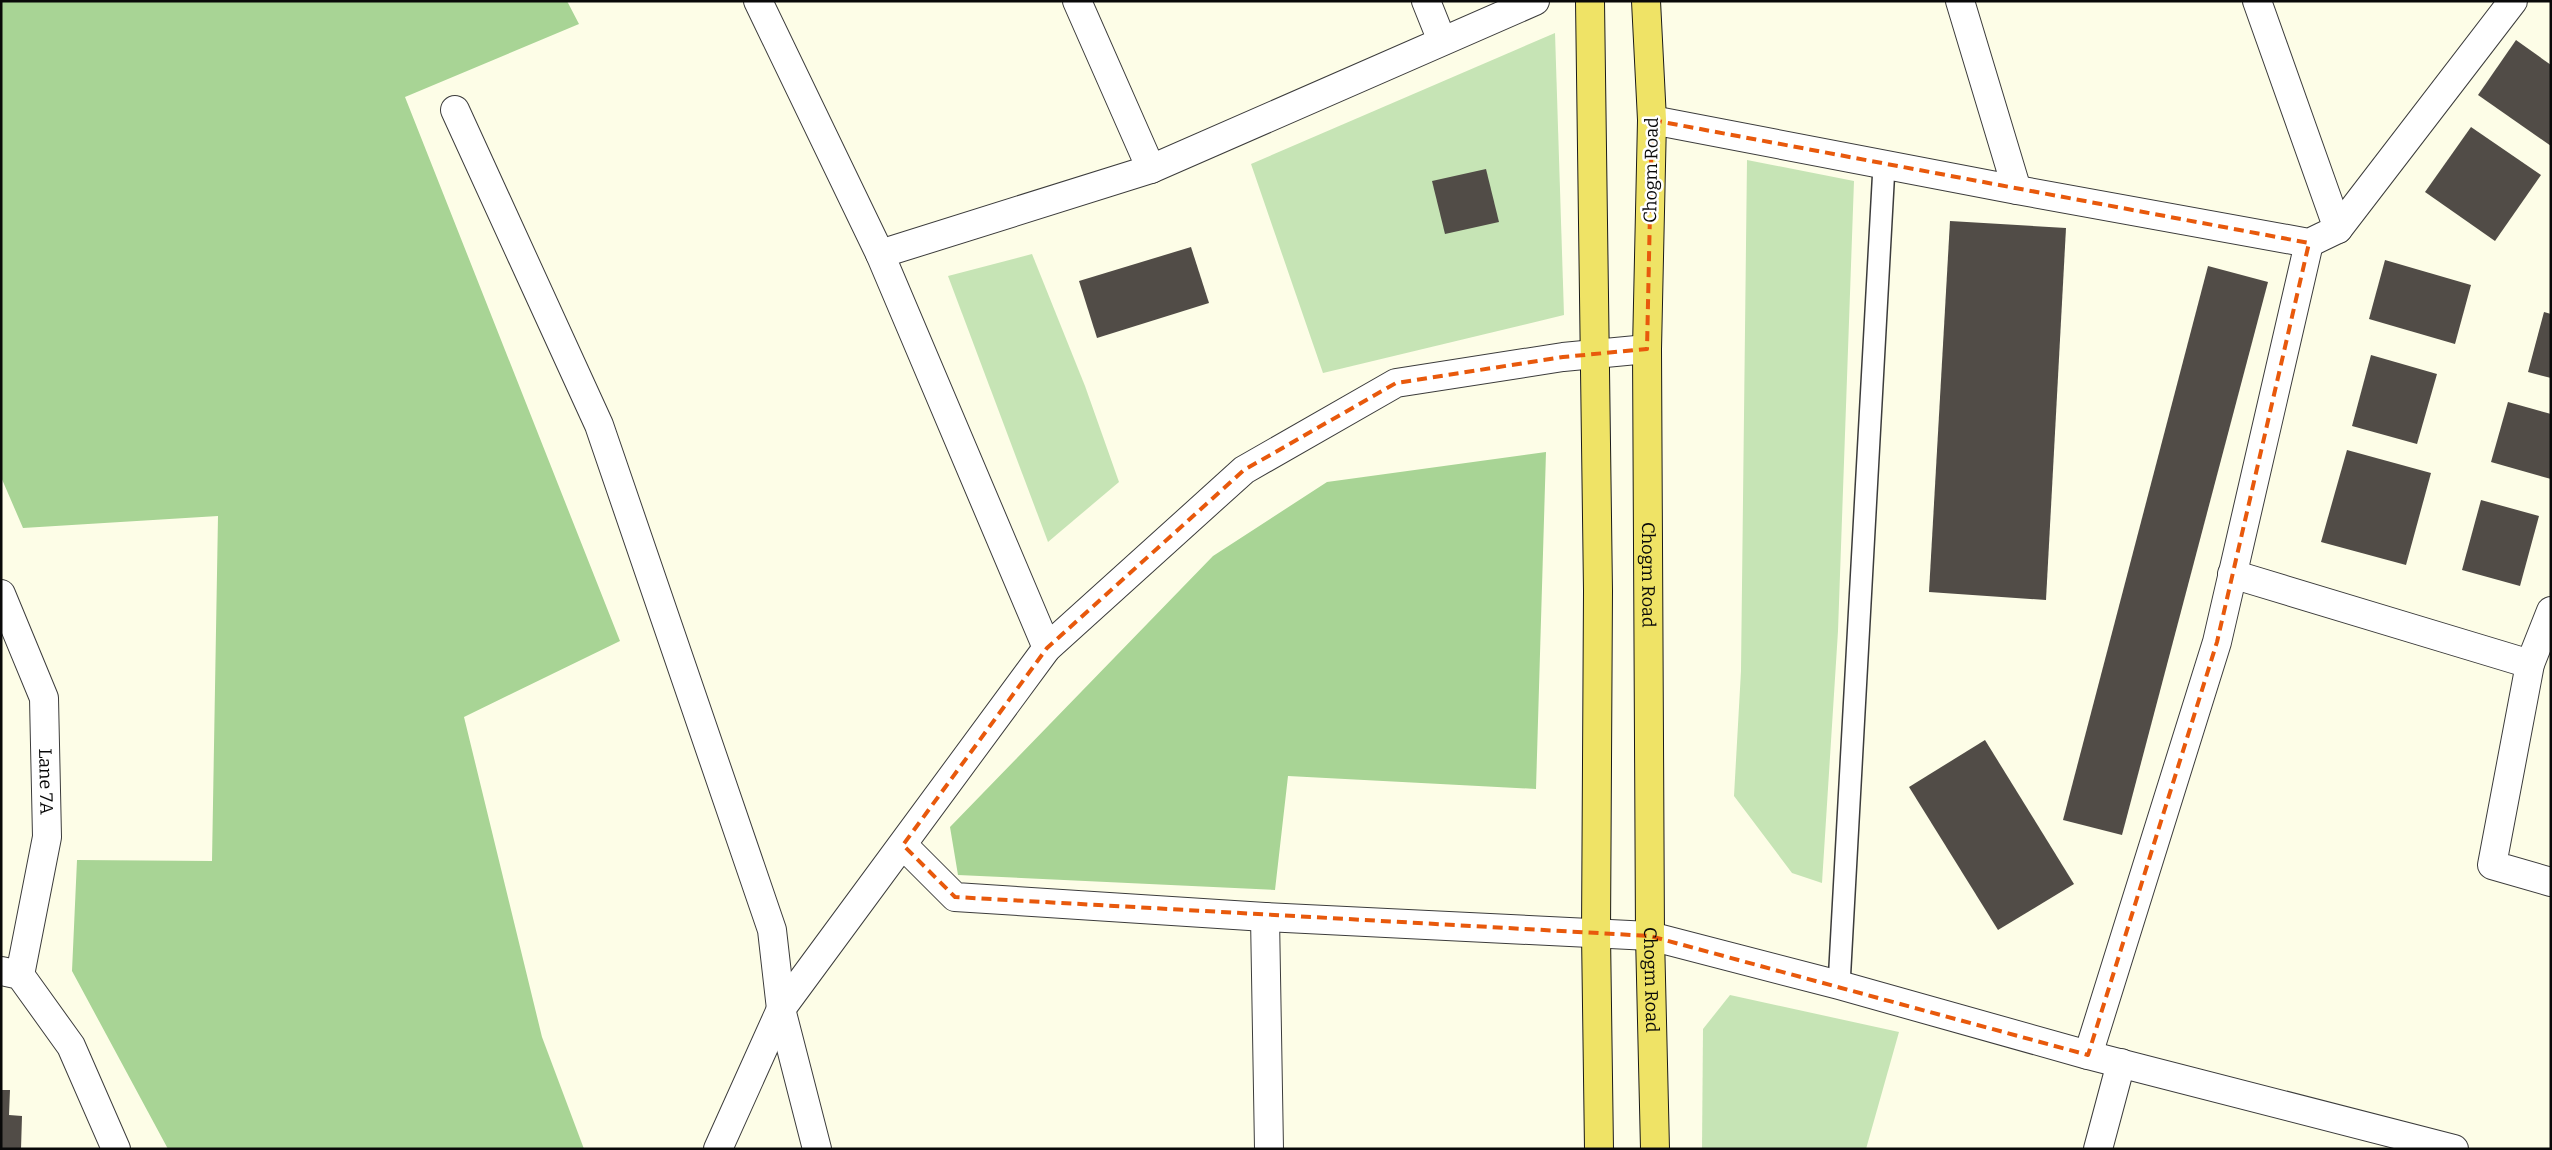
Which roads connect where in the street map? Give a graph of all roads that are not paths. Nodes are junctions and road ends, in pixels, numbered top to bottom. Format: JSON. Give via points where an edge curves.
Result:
{"nodes":[{"id":1,"x":758,"y":1,"type":"edge"},
{"id":2,"x":1077,"y":1,"type":"edge"},
{"id":3,"x":1426,"y":1,"type":"edge"},
{"id":4,"x":1535,"y":1,"type":"edge"},
{"id":5,"x":1590,"y":1,"type":"edge"},
{"id":6,"x":1646,"y":1,"type":"edge"},
{"id":7,"x":1960,"y":1,"type":"edge"},
{"id":8,"x":2257,"y":1,"type":"edge"},
{"id":9,"x":2513,"y":1,"type":"edge"},
{"id":10,"x":1442,"y":41,"type":"junction"},
{"id":11,"x":455,"y":110,"type":"dead end"},
{"id":12,"x":1652,"y":120,"type":"junction"},
{"id":13,"x":1884,"y":166,"type":"junction"},
{"id":14,"x":1151,"y":169,"type":"junction"},
{"id":15,"x":2017,"y":190,"type":"junction"},
{"id":16,"x":2338,"y":229,"type":"junction"},
{"id":17,"x":2309,"y":243,"type":"junction"},
{"id":18,"x":880,"y":254,"type":"junction"},
{"id":19,"x":1647,"y":349,"type":"junction"},
{"id":20,"x":1594,"y":354,"type":"junction"},
{"id":21,"x":2232,"y":574,"type":"junction"},
{"id":22,"x":1,"y":594,"type":"edge"},
{"id":23,"x":2551,"y":612,"type":"edge"},
{"id":24,"x":1047,"y":648,"type":"junction"},
{"id":25,"x":2530,"y":664,"type":"junction"},
{"id":26,"x":903,"y":845,"type":"junction"},
{"id":27,"x":2551,"y":882,"type":"edge"},
{"id":28,"x":1265,"y":917,"type":"junction"},
{"id":29,"x":1596,"y":934,"type":"junction"},
{"id":30,"x":1650,"y":936,"type":"junction"},
{"id":31,"x":10,"y":973,"type":"edge"},
{"id":32,"x":1839,"y":985,"type":"junction"},
{"id":33,"x":781,"y":1009,"type":"junction"},
{"id":34,"x":2088,"y":1055,"type":"junction"},
{"id":35,"x":2121,"y":1063,"type":"junction"},
{"id":36,"x":116,"y":1149,"type":"edge"},
{"id":37,"x":718,"y":1149,"type":"edge"},
{"id":38,"x":817,"y":1149,"type":"edge"},
{"id":39,"x":1269,"y":1149,"type":"edge"},
{"id":40,"x":1598,"y":1149,"type":"edge"},
{"id":41,"x":1655,"y":1149,"type":"edge"},
{"id":42,"x":2098,"y":1149,"type":"edge"},
{"id":43,"x":2454,"y":1149,"type":"edge"}],
"edges":[{"from":1,"to":18,"type":"street"},
{"from":2,"to":14,"type":"street"},
{"from":3,"to":10,"type":"street"},
{"from":4,"to":10,"type":"street"},
{"from":5,"to":20,"type":"main road"},
{"from":6,"to":12,"type":"main road","name":"Chogm Road"},
{"from":7,"to":15,"type":"street"},
{"from":8,"to":16,"type":"street"},
{"from":9,"to":16,"type":"street"},
{"from":10,"to":14,"type":"street"},
{"from":11,"to":33,"type":"street","via":[[599,425],[772,930]]},
{"from":12,"to":13,"type":"street"},
{"from":12,"to":19,"type":"main road","name":"Chogm Road"},
{"from":13,"to":15,"type":"street"},
{"from":13,"to":32,"type":"lane"},
{"from":14,"to":18,"type":"street"},
{"from":15,"to":17,"type":"street"},
{"from":16,"to":17,"type":"street"},
{"from":17,"to":21,"type":"street"},
{"from":18,"to":24,"type":"street"},
{"from":19,"to":20,"type":"street"},
{"from":19,"to":30,"type":"main road","name":"Chogm Road"},
{"from":20,"to":24,"type":"street","via":[[1396,383],[1244,470]]},
{"from":20,"to":29,"type":"main road","via":[[1598,591]]},
{"from":21,"to":25,"type":"street"},
{"from":21,"to":34,"type":"street","via":[[2217,642]]},
{"from":22,"to":31,"type":"street","name":"Lane 7A","via":[[44,698],[47,837]]},
{"from":23,"to":25,"type":"street"},
{"from":24,"to":26,"type":"street"},
{"from":25,"to":27,"type":"street","via":[[2492,864]]},
{"from":26,"to":28,"type":"street","via":[[955,897]]},
{"from":26,"to":33,"type":"street"},
{"from":28,"to":29,"type":"street"},
{"from":28,"to":39,"type":"street"},
{"from":29,"to":30,"type":"street"},
{"from":29,"to":40,"type":"main road"},
{"from":30,"to":32,"type":"street"},
{"from":30,"to":41,"type":"main road","name":"Chogm Road"},
{"from":31,"to":36,"type":"street","via":[[71,1046]]},
{"from":32,"to":34,"type":"street"},
{"from":33,"to":37,"type":"street"},
{"from":33,"to":38,"type":"street"},
{"from":34,"to":35,"type":"street"},
{"from":35,"to":42,"type":"street"},
{"from":35,"to":43,"type":"street"}]}
